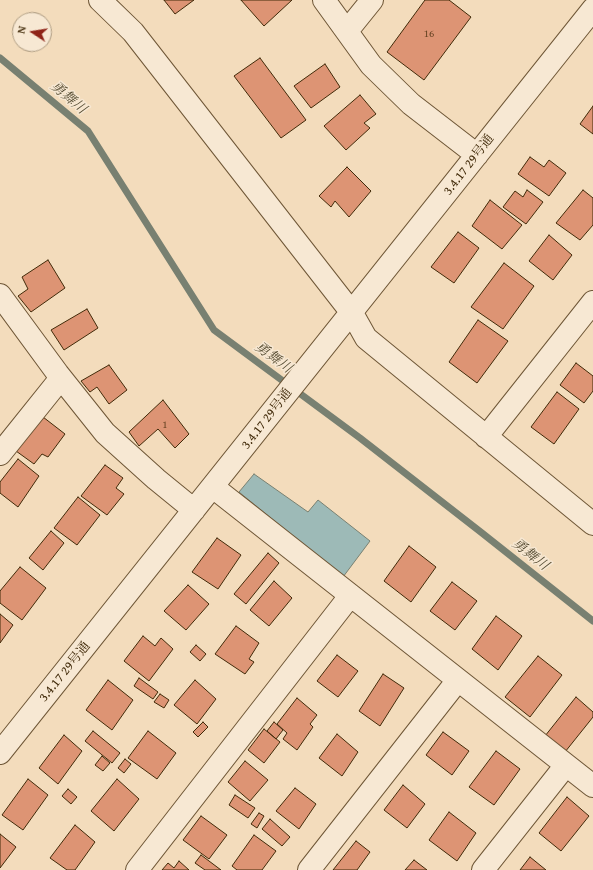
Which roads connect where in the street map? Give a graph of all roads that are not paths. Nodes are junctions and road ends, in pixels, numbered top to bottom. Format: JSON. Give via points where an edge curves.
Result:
{"nodes":[{"id":1,"x":100,"y":0,"type":"edge"},
{"id":2,"x":324,"y":0,"type":"edge"},
{"id":3,"x":372,"y":0,"type":"edge"},
{"id":4,"x":593,"y":9,"type":"edge"},
{"id":5,"x":347,"y":32,"type":"junction"},
{"id":6,"x":477,"y":155,"type":"junction"},
{"id":7,"x":0,"y":295,"type":"edge"},
{"id":8,"x":593,"y":302,"type":"edge"},
{"id":9,"x":352,"y":313,"type":"junction"},
{"id":10,"x":61,"y":378,"type":"junction"},
{"id":11,"x":486,"y":437,"type":"junction"},
{"id":12,"x":0,"y":454,"type":"edge"},
{"id":13,"x":212,"y":487,"type":"junction"},
{"id":14,"x":194,"y":510,"type":"junction"},
{"id":15,"x":593,"y":524,"type":"edge"},
{"id":16,"x":350,"y":596,"type":"junction"},
{"id":17,"x":458,"y":680,"type":"junction"},
{"id":18,"x":0,"y":753,"type":"edge"},
{"id":19,"x":566,"y":765,"type":"junction"},
{"id":20,"x":593,"y":786,"type":"edge"},
{"id":21,"x":137,"y":870,"type":"edge"},
{"id":22,"x":308,"y":870,"type":"edge"},
{"id":23,"x":483,"y":870,"type":"edge"}],
"edges":[{"from":1,"to":9,"type":"street","via":[[133,32]]},
{"from":2,"to":5,"type":"street"},
{"from":3,"to":5,"type":"street"},
{"from":4,"to":6,"type":"street","name":"3.4.17 29号通"},
{"from":5,"to":6,"type":"street","via":[[370,65],[411,104]]},
{"from":6,"to":9,"type":"street","name":"3.4.17 29号通"},
{"from":7,"to":10,"type":"street"},
{"from":8,"to":11,"type":"street"},
{"from":9,"to":11,"type":"street","via":[[366,338]]},
{"from":9,"to":13,"type":"street","name":"3.4.17 29号通"},
{"from":10,"to":12,"type":"street"},
{"from":10,"to":14,"type":"street","via":[[105,433]]},
{"from":11,"to":15,"type":"street"},
{"from":13,"to":14,"type":"street","name":"3.4.17 29号通"},
{"from":13,"to":16,"type":"street"},
{"from":14,"to":18,"type":"street","name":"3.4.17 29号通"},
{"from":16,"to":17,"type":"street"},
{"from":16,"to":21,"type":"street"},
{"from":17,"to":19,"type":"street"},
{"from":17,"to":22,"type":"street"},
{"from":19,"to":20,"type":"street"},
{"from":19,"to":23,"type":"street"}]}
